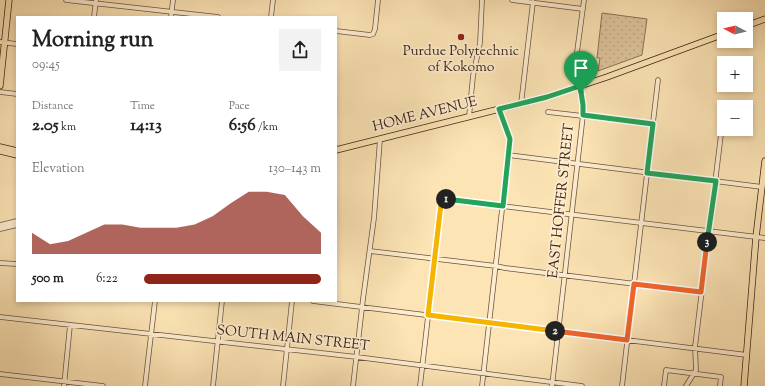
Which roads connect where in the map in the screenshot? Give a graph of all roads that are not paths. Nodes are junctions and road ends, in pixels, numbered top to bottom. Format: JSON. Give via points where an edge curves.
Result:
{"nodes":[{"id":1,"x":10,"y":0,"type":"edge"},
{"id":2,"x":66,"y":0,"type":"edge"},
{"id":3,"x":173,"y":0,"type":"edge"},
{"id":4,"x":272,"y":0,"type":"edge"},
{"id":5,"x":378,"y":0,"type":"edge"},
{"id":6,"x":482,"y":0,"type":"edge"},
{"id":7,"x":512,"y":0,"type":"edge"},
{"id":8,"x":584,"y":0,"type":"edge"},
{"id":9,"x":96,"y":2,"type":"edge"},
{"id":10,"x":532,"y":2,"type":"junction"},
{"id":11,"x":583,"y":9,"type":"junction"},
{"id":12,"x":172,"y":12,"type":"junction"},
{"id":13,"x":94,"y":16,"type":"edge"},
{"id":14,"x":171,"y":16,"type":"edge"},
{"id":15,"x":209,"y":16,"type":"edge"},
{"id":16,"x":271,"y":16,"type":"edge"},
{"id":17,"x":765,"y":19,"type":"edge"},
{"id":18,"x":753,"y":23,"type":"edge"},
{"id":19,"x":337,"y":31,"type":"edge"},
{"id":20,"x":717,"y":37,"type":"edge"},
{"id":21,"x":2,"y":42,"type":"edge"},
{"id":22,"x":16,"y":44,"type":"edge"},
{"id":23,"x":658,"y":80,"type":"dead end"},
{"id":24,"x":0,"y":86,"type":"edge"},
{"id":25,"x":580,"y":86,"type":"junction"},
{"id":26,"x":0,"y":92,"type":"edge"},
{"id":27,"x":16,"y":94,"type":"edge"},
{"id":28,"x":521,"y":104,"type":"junction"},
{"id":29,"x":499,"y":109,"type":"junction"},
{"id":30,"x":548,"y":112,"type":"dead end"},
{"id":31,"x":583,"y":115,"type":"junction"},
{"id":32,"x":469,"y":117,"type":"junction"},
{"id":33,"x":653,"y":124,"type":"junction"},
{"id":34,"x":721,"y":136,"type":"edge"},
{"id":35,"x":380,"y":139,"type":"junction"},
{"id":36,"x":0,"y":147,"type":"edge"},
{"id":37,"x":0,"y":150,"type":"edge"},
{"id":38,"x":337,"y":150,"type":"edge"},
{"id":39,"x":16,"y":151,"type":"edge"},
{"id":40,"x":16,"y":155,"type":"edge"},
{"id":41,"x":508,"y":156,"type":"junction"},
{"id":42,"x":765,"y":161,"type":"edge"},
{"id":43,"x":577,"y":164,"type":"junction"},
{"id":44,"x":647,"y":173,"type":"junction"},
{"id":45,"x":716,"y":181,"type":"junction"},
{"id":46,"x":762,"y":187,"type":"junction"},
{"id":47,"x":503,"y":206,"type":"junction"},
{"id":48,"x":572,"y":214,"type":"junction"},
{"id":49,"x":16,"y":221,"type":"edge"},
{"id":50,"x":640,"y":223,"type":"junction"},
{"id":51,"x":0,"y":225,"type":"edge"},
{"id":52,"x":16,"y":225,"type":"edge"},
{"id":53,"x":0,"y":229,"type":"edge"},
{"id":54,"x":708,"y":231,"type":"junction"},
{"id":55,"x":756,"y":237,"type":"junction"},
{"id":56,"x":765,"y":238,"type":"edge"},
{"id":57,"x":370,"y":251,"type":"junction"},
{"id":58,"x":435,"y":258,"type":"junction"},
{"id":59,"x":0,"y":263,"type":"edge"},
{"id":60,"x":16,"y":264,"type":"edge"},
{"id":61,"x":496,"y":266,"type":"junction"},
{"id":62,"x":564,"y":275,"type":"junction"},
{"id":63,"x":634,"y":284,"type":"junction"},
{"id":64,"x":701,"y":292,"type":"junction"},
{"id":65,"x":155,"y":302,"type":"edge"},
{"id":66,"x":222,"y":302,"type":"edge"},
{"id":67,"x":292,"y":302,"type":"edge"},
{"id":68,"x":329,"y":302,"type":"edge"},
{"id":69,"x":362,"y":306,"type":"junction"},
{"id":70,"x":428,"y":315,"type":"junction"},
{"id":71,"x":0,"y":317,"type":"edge"},
{"id":72,"x":490,"y":323,"type":"junction"},
{"id":73,"x":70,"y":325,"type":"junction"},
{"id":74,"x":558,"y":331,"type":"junction"},
{"id":75,"x":150,"y":334,"type":"junction"},
{"id":76,"x":627,"y":340,"type":"junction"},
{"id":77,"x":218,"y":342,"type":"junction"},
{"id":78,"x":696,"y":349,"type":"junction"},
{"id":79,"x":287,"y":350,"type":"junction"},
{"id":80,"x":746,"y":355,"type":"junction"},
{"id":81,"x":357,"y":357,"type":"junction"},
{"id":82,"x":422,"y":366,"type":"junction"},
{"id":83,"x":0,"y":374,"type":"edge"},
{"id":84,"x":483,"y":374,"type":"junction"},
{"id":85,"x":694,"y":374,"type":"junction"},
{"id":86,"x":64,"y":384,"type":"edge"},
{"id":87,"x":552,"y":384,"type":"edge"},
{"id":88,"x":103,"y":386,"type":"edge"},
{"id":89,"x":145,"y":386,"type":"edge"},
{"id":90,"x":213,"y":386,"type":"edge"},
{"id":91,"x":283,"y":386,"type":"edge"},
{"id":92,"x":354,"y":386,"type":"edge"},
{"id":93,"x":420,"y":386,"type":"edge"},
{"id":94,"x":482,"y":386,"type":"edge"},
{"id":95,"x":582,"y":386,"type":"edge"},
{"id":96,"x":622,"y":386,"type":"edge"},
{"id":97,"x":664,"y":386,"type":"edge"},
{"id":98,"x":686,"y":386,"type":"edge"},
{"id":99,"x":720,"y":386,"type":"edge"},
{"id":100,"x":744,"y":386,"type":"edge"}],
"edges":[{"from":1,"to":21,"type":"main road"},
{"from":2,"to":9,"type":"street"},
{"from":3,"to":12,"type":"street"},
{"from":4,"to":16,"type":"street"},
{"from":5,"to":19,"type":"street","via":[[373,34]]},
{"from":6,"to":32,"type":"street","via":[[480,43],[473,76]]},
{"from":7,"to":10,"type":"street"},
{"from":8,"to":11,"type":"street","name":"EAST HOFFER STREET"},
{"from":9,"to":12,"type":"street"},
{"from":9,"to":13,"type":"street"},
{"from":10,"to":11,"type":"street"},
{"from":10,"to":28,"type":"street"},
{"from":11,"to":25,"type":"street","name":"EAST HOFFER STREET","via":[[575,67]]},
{"from":12,"to":14,"type":"street"},
{"from":12,"to":15,"type":"street"},
{"from":17,"to":18,"type":"main road"},
{"from":20,"to":25,"type":"main road","name":"HOME AVENUE"},
{"from":21,"to":22,"type":"street"},
{"from":21,"to":24,"type":"main road"},
{"from":23,"to":33,"type":"street"},
{"from":25,"to":28,"type":"main road","name":"HOME AVENUE"},
{"from":25,"to":31,"type":"street","name":"EAST HOFFER STREET"},
{"from":26,"to":27,"type":"street"},
{"from":28,"to":29,"type":"main road","name":"HOME AVENUE"},
{"from":29,"to":32,"type":"main road","name":"HOME AVENUE"},
{"from":29,"to":41,"type":"street","via":[[510,139]]},
{"from":30,"to":31,"type":"street"},
{"from":31,"to":33,"type":"street"},
{"from":31,"to":43,"type":"street","name":"EAST HOFFER STREET"},
{"from":32,"to":35,"type":"main road","name":"HOME AVENUE"},
{"from":33,"to":44,"type":"street"},
{"from":34,"to":45,"type":"street"},
{"from":35,"to":38,"type":"main road","name":"HOME AVENUE"},
{"from":35,"to":57,"type":"street"},
{"from":36,"to":39,"type":"main road"},
{"from":37,"to":40,"type":"main road"},
{"from":41,"to":43,"type":"street"},
{"from":41,"to":47,"type":"street"},
{"from":42,"to":46,"type":"main road"},
{"from":43,"to":44,"type":"street"},
{"from":43,"to":48,"type":"street","name":"EAST HOFFER STREET"},
{"from":44,"to":45,"type":"street"},
{"from":44,"to":50,"type":"street"},
{"from":45,"to":46,"type":"street"},
{"from":45,"to":54,"type":"street"},
{"from":46,"to":55,"type":"main road"},
{"from":47,"to":48,"type":"street"},
{"from":47,"to":58,"type":"street","via":[[443,200]]},
{"from":47,"to":61,"type":"street"},
{"from":48,"to":50,"type":"street"},
{"from":48,"to":62,"type":"street","name":"EAST HOFFER STREET"},
{"from":49,"to":51,"type":"street"},
{"from":50,"to":54,"type":"street"},
{"from":50,"to":63,"type":"street"},
{"from":52,"to":53,"type":"street"},
{"from":54,"to":55,"type":"street"},
{"from":54,"to":64,"type":"street"},
{"from":55,"to":56,"type":"street"},
{"from":55,"to":80,"type":"main road"},
{"from":57,"to":58,"type":"street"},
{"from":57,"to":69,"type":"street"},
{"from":58,"to":61,"type":"street"},
{"from":58,"to":70,"type":"street"},
{"from":59,"to":60,"type":"street"},
{"from":61,"to":62,"type":"street"},
{"from":61,"to":72,"type":"street"},
{"from":62,"to":63,"type":"street"},
{"from":62,"to":74,"type":"street","name":"EAST HOFFER STREET"},
{"from":63,"to":64,"type":"street"},
{"from":63,"to":76,"type":"street"},
{"from":64,"to":78,"type":"street"},
{"from":65,"to":75,"type":"street"},
{"from":66,"to":77,"type":"street"},
{"from":67,"to":79,"type":"street"},
{"from":68,"to":69,"type":"street"},
{"from":69,"to":70,"type":"street"},
{"from":69,"to":81,"type":"street"},
{"from":70,"to":72,"type":"street"},
{"from":70,"to":82,"type":"street"},
{"from":71,"to":73,"type":"street","name":"SOUTH MAIN STREET"},
{"from":72,"to":74,"type":"street"},
{"from":72,"to":84,"type":"street"},
{"from":73,"to":75,"type":"street","name":"SOUTH MAIN STREET"},
{"from":73,"to":86,"type":"street"},
{"from":74,"to":76,"type":"street"},
{"from":74,"to":87,"type":"street","name":"EAST HOFFER STREET"},
{"from":75,"to":77,"type":"street","name":"SOUTH MAIN STREET"},
{"from":75,"to":89,"type":"street"},
{"from":76,"to":78,"type":"street"},
{"from":76,"to":96,"type":"street"},
{"from":77,"to":79,"type":"street","name":"SOUTH MAIN STREET"},
{"from":77,"to":90,"type":"street"},
{"from":78,"to":80,"type":"street"},
{"from":78,"to":85,"type":"street"},
{"from":79,"to":81,"type":"street","name":"SOUTH MAIN STREET"},
{"from":79,"to":91,"type":"street"},
{"from":80,"to":100,"type":"main road"},
{"from":81,"to":82,"type":"street","name":"SOUTH MAIN STREET"},
{"from":81,"to":92,"type":"street"},
{"from":82,"to":84,"type":"street","name":"SOUTH MAIN STREET"},
{"from":82,"to":93,"type":"street"},
{"from":83,"to":86,"type":"street"},
{"from":84,"to":87,"type":"street","name":"SOUTH MAIN STREET"},
{"from":84,"to":94,"type":"street"},
{"from":85,"to":97,"type":"street","via":[[666,370]]},
{"from":85,"to":98,"type":"street"},
{"from":85,"to":99,"type":"street","via":[[721,377]]},
{"from":86,"to":88,"type":"street"},
{"from":87,"to":95,"type":"street","name":"SOUTH MAIN STREET"}]}
